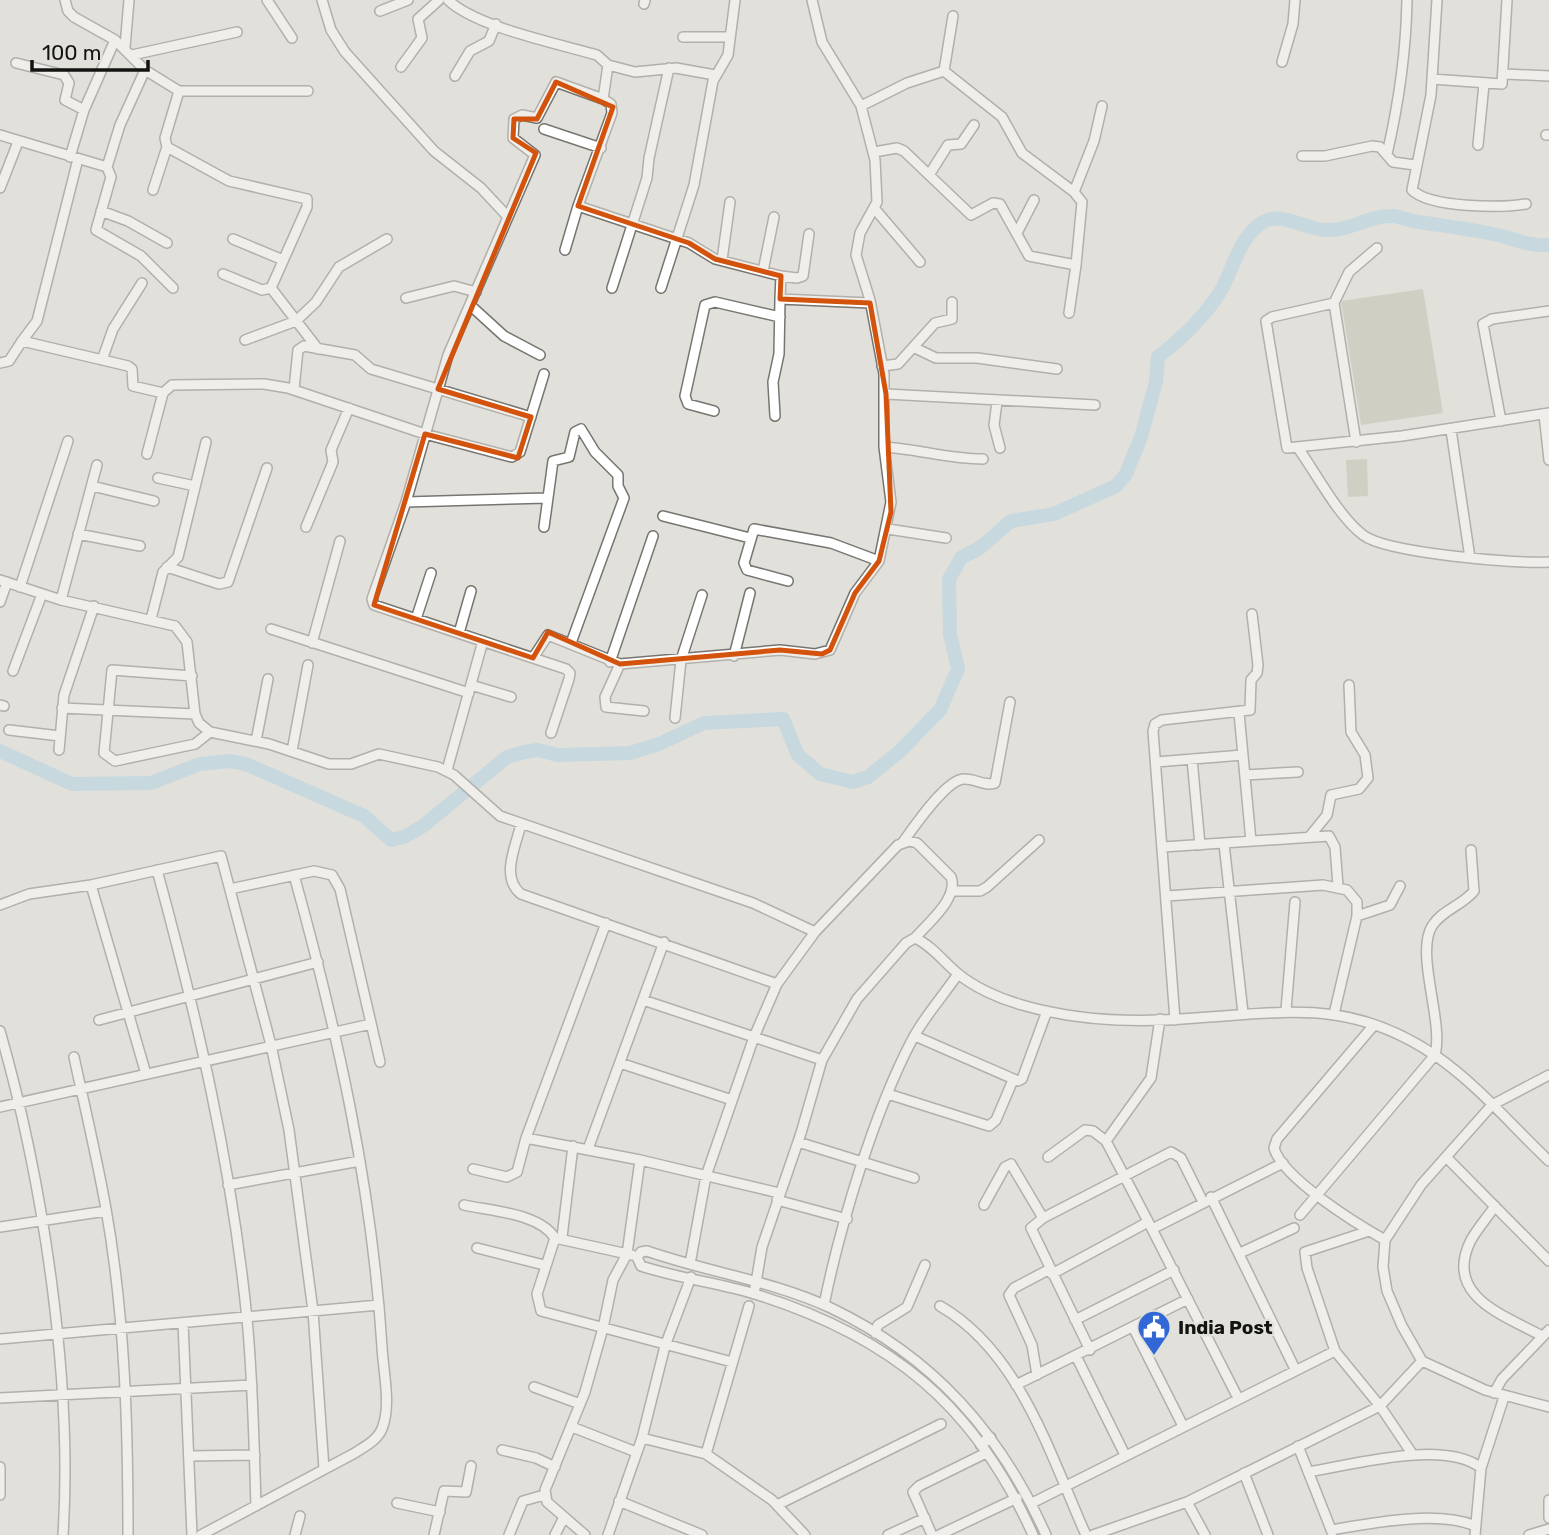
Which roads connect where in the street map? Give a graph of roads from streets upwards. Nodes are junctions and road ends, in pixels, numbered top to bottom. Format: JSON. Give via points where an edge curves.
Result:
{"nodes":[{"id":1,"x":65,"y":0,"type":"edge"},
{"id":2,"x":129,"y":0,"type":"edge"},
{"id":3,"x":267,"y":0,"type":"edge"},
{"id":4,"x":322,"y":0,"type":"edge"},
{"id":5,"x":408,"y":0,"type":"edge"},
{"id":6,"x":439,"y":0,"type":"edge"},
{"id":7,"x":448,"y":0,"type":"edge"},
{"id":8,"x":735,"y":0,"type":"edge"},
{"id":9,"x":812,"y":0,"type":"edge"},
{"id":10,"x":1295,"y":0,"type":"edge"},
{"id":11,"x":1407,"y":0,"type":"edge"},
{"id":12,"x":1437,"y":0,"type":"edge"},
{"id":13,"x":1507,"y":0,"type":"edge"},
{"id":14,"x":380,"y":11,"type":"dead end"},
{"id":15,"x":953,"y":16,"type":"dead end"},
{"id":16,"x":496,"y":24,"type":"junction"},
{"id":17,"x":237,"y":32,"type":"dead end"},
{"id":18,"x":683,"y":37,"type":"dead end"},
{"id":19,"x":730,"y":37,"type":"junction"},
{"id":20,"x":292,"y":38,"type":"dead end"},
{"id":21,"x":115,"y":40,"type":"junction"},
{"id":22,"x":125,"y":47,"type":"junction"},
{"id":23,"x":132,"y":55,"type":"junction"},
{"id":24,"x":1282,"y":62,"type":"dead end"},
{"id":25,"x":16,"y":63,"type":"dead end"},
{"id":26,"x":608,"y":65,"type":"junction"},
{"id":27,"x":401,"y":68,"type":"dead end"},
{"id":28,"x":669,"y":68,"type":"junction"},
{"id":29,"x":145,"y":70,"type":"junction"},
{"id":30,"x":944,"y":71,"type":"junction"},
{"id":31,"x":1505,"y":74,"type":"junction"},
{"id":32,"x":715,"y":75,"type":"junction"},
{"id":33,"x":455,"y":76,"type":"dead end"},
{"id":34,"x":1549,"y":76,"type":"edge"},
{"id":35,"x":1432,"y":79,"type":"junction"},
{"id":36,"x":1484,"y":84,"type":"junction"},
{"id":37,"x":179,"y":91,"type":"junction"},
{"id":38,"x":308,"y":91,"type":"dead end"},
{"id":39,"x":603,"y":99,"type":"junction"},
{"id":40,"x":861,"y":106,"type":"junction"},
{"id":41,"x":1102,"y":106,"type":"dead end"},
{"id":42,"x":85,"y":110,"type":"junction"},
{"id":43,"x":974,"y":125,"type":"dead end"},
{"id":44,"x":544,"y":129,"type":"dead end"},
{"id":45,"x":0,"y":135,"type":"edge"},
{"id":46,"x":18,"y":142,"type":"junction"},
{"id":47,"x":1478,"y":145,"type":"dead end"},
{"id":48,"x":167,"y":147,"type":"junction"},
{"id":49,"x":601,"y":148,"type":"junction"},
{"id":50,"x":874,"y":152,"type":"junction"},
{"id":51,"x":1387,"y":154,"type":"junction"},
{"id":52,"x":1302,"y":156,"type":"dead end"},
{"id":53,"x":74,"y":158,"type":"junction"},
{"id":54,"x":4,"y":165,"type":"edge"},
{"id":55,"x":1415,"y":165,"type":"junction"},
{"id":56,"x":107,"y":167,"type":"junction"},
{"id":57,"x":929,"y":175,"type":"junction"},
{"id":58,"x":0,"y":187,"type":"edge"},
{"id":59,"x":153,"y":190,"type":"dead end"},
{"id":60,"x":1074,"y":192,"type":"junction"},
{"id":61,"x":1034,"y":200,"type":"dead end"},
{"id":62,"x":730,"y":202,"type":"dead end"},
{"id":63,"x":1526,"y":204,"type":"dead end"},
{"id":64,"x":578,"y":206,"type":"junction"},
{"id":65,"x":874,"y":208,"type":"junction"},
{"id":66,"x":101,"y":211,"type":"junction"},
{"id":67,"x":508,"y":217,"type":"junction"},
{"id":68,"x":774,"y":217,"type":"dead end"},
{"id":69,"x":634,"y":225,"type":"junction"},
{"id":70,"x":1017,"y":233,"type":"junction"},
{"id":71,"x":809,"y":234,"type":"dead end"},
{"id":72,"x":233,"y":239,"type":"dead end"},
{"id":73,"x":387,"y":239,"type":"dead end"},
{"id":74,"x":679,"y":239,"type":"junction"},
{"id":75,"x":167,"y":243,"type":"dead end"},
{"id":76,"x":1377,"y":248,"type":"dead end"},
{"id":77,"x":565,"y":250,"type":"dead end"},
{"id":78,"x":283,"y":260,"type":"junction"},
{"id":79,"x":722,"y":260,"type":"junction"},
{"id":80,"x":920,"y":262,"type":"dead end"},
{"id":81,"x":1076,"y":265,"type":"junction"},
{"id":82,"x":763,"y":271,"type":"junction"},
{"id":83,"x":223,"y":274,"type":"dead end"},
{"id":84,"x":781,"y":276,"type":"junction"},
{"id":85,"x":142,"y":283,"type":"dead end"},
{"id":86,"x":173,"y":288,"type":"dead end"},
{"id":87,"x":271,"y":288,"type":"junction"},
{"id":88,"x":612,"y":288,"type":"dead end"},
{"id":89,"x":661,"y":288,"type":"dead end"},
{"id":90,"x":476,"y":292,"type":"junction"},
{"id":91,"x":406,"y":298,"type":"dead end"},
{"id":92,"x":780,"y":299,"type":"junction"},
{"id":93,"x":952,"y":302,"type":"dead end"},
{"id":94,"x":870,"y":303,"type":"junction"},
{"id":95,"x":1335,"y":303,"type":"junction"},
{"id":96,"x":470,"y":305,"type":"junction"},
{"id":97,"x":1549,"y":311,"type":"edge"},
{"id":98,"x":1069,"y":313,"type":"dead end"},
{"id":99,"x":779,"y":317,"type":"junction"},
{"id":100,"x":296,"y":321,"type":"junction"},
{"id":101,"x":245,"y":340,"type":"dead end"},
{"id":102,"x":22,"y":341,"type":"junction"},
{"id":103,"x":915,"y":348,"type":"junction"},
{"id":104,"x":318,"y":349,"type":"junction"},
{"id":105,"x":540,"y":355,"type":"dead end"},
{"id":106,"x":102,"y":360,"type":"junction"},
{"id":107,"x":0,"y":363,"type":"edge"},
{"id":108,"x":882,"y":366,"type":"junction"},
{"id":109,"x":1058,"y":369,"type":"dead end"},
{"id":110,"x":544,"y":374,"type":"dead end"},
{"id":111,"x":294,"y":389,"type":"junction"},
{"id":112,"x":438,"y":389,"type":"junction"},
{"id":113,"x":163,"y":393,"type":"junction"},
{"id":114,"x":886,"y":394,"type":"junction"},
{"id":115,"x":997,"y":402,"type":"junction"},
{"id":116,"x":1096,"y":405,"type":"dead end"},
{"id":117,"x":349,"y":408,"type":"junction"},
{"id":118,"x":714,"y":411,"type":"dead end"},
{"id":119,"x":1546,"y":413,"type":"edge"},
{"id":120,"x":775,"y":416,"type":"dead end"},
{"id":121,"x":531,"y":417,"type":"junction"},
{"id":122,"x":1501,"y":421,"type":"junction"},
{"id":123,"x":1451,"y":430,"type":"junction"},
{"id":124,"x":425,"y":434,"type":"junction"},
{"id":125,"x":68,"y":441,"type":"dead end"},
{"id":126,"x":205,"y":442,"type":"dead end"},
{"id":127,"x":1356,"y":442,"type":"junction"},
{"id":128,"x":884,"y":447,"type":"junction"},
{"id":129,"x":1000,"y":448,"type":"dead end"},
{"id":130,"x":1298,"y":448,"type":"junction"},
{"id":131,"x":147,"y":454,"type":"dead end"},
{"id":132,"x":983,"y":459,"type":"dead end"},
{"id":133,"x":1549,"y":460,"type":"edge"},
{"id":134,"x":97,"y":466,"type":"dead end"},
{"id":135,"x":267,"y":468,"type":"dead end"},
{"id":136,"x":158,"y":478,"type":"dead end"},
{"id":137,"x":92,"y":486,"type":"junction"},
{"id":138,"x":195,"y":486,"type":"junction"},
{"id":139,"x":547,"y":498,"type":"junction"},
{"id":140,"x":154,"y":502,"type":"dead end"},
{"id":141,"x":405,"y":502,"type":"junction"},
{"id":142,"x":663,"y":516,"type":"dead end"},
{"id":143,"x":306,"y":527,"type":"dead end"},
{"id":144,"x":544,"y":527,"type":"dead end"},
{"id":145,"x":888,"y":528,"type":"junction"},
{"id":146,"x":78,"y":534,"type":"junction"},
{"id":147,"x":653,"y":536,"type":"dead end"},
{"id":148,"x":750,"y":538,"type":"junction"},
{"id":149,"x":946,"y":538,"type":"dead end"},
{"id":150,"x":340,"y":541,"type":"dead end"},
{"id":151,"x":140,"y":546,"type":"dead end"},
{"id":152,"x":1470,"y":558,"type":"junction"},
{"id":153,"x":879,"y":561,"type":"junction"},
{"id":154,"x":1549,"y":562,"type":"edge"},
{"id":155,"x":167,"y":567,"type":"junction"},
{"id":156,"x":431,"y":573,"type":"dead end"},
{"id":157,"x":4,"y":581,"type":"edge"},
{"id":158,"x":788,"y":581,"type":"dead end"},
{"id":159,"x":20,"y":587,"type":"junction"},
{"id":160,"x":471,"y":590,"type":"dead end"},
{"id":161,"x":750,"y":593,"type":"dead end"},
{"id":162,"x":42,"y":594,"type":"junction"},
{"id":163,"x":702,"y":595,"type":"dead end"},
{"id":164,"x":61,"y":600,"type":"junction"},
{"id":165,"x":0,"y":603,"type":"edge"},
{"id":166,"x":94,"y":607,"type":"junction"},
{"id":167,"x":1252,"y":614,"type":"dead end"},
{"id":168,"x":416,"y":618,"type":"junction"},
{"id":169,"x":151,"y":619,"type":"junction"},
{"id":170,"x":271,"y":629,"type":"dead end"},
{"id":171,"x":459,"y":633,"type":"junction"},
{"id":172,"x":483,"y":641,"type":"junction"},
{"id":173,"x":312,"y":643,"type":"junction"},
{"id":174,"x":571,"y":643,"type":"junction"},
{"id":175,"x":734,"y":656,"type":"junction"},
{"id":176,"x":533,"y":658,"type":"junction"},
{"id":177,"x":681,"y":660,"type":"junction"},
{"id":178,"x":615,"y":663,"type":"junction"},
{"id":179,"x":308,"y":665,"type":"dead end"},
{"id":180,"x":13,"y":671,"type":"dead end"},
{"id":181,"x":192,"y":676,"type":"junction"},
{"id":182,"x":268,"y":679,"type":"dead end"},
{"id":183,"x":1349,"y":685,"type":"dead end"},
{"id":184,"x":470,"y":689,"type":"junction"},
{"id":185,"x":511,"y":697,"type":"dead end"},
{"id":186,"x":1010,"y":702,"type":"dead end"},
{"id":187,"x":62,"y":708,"type":"junction"},
{"id":188,"x":107,"y":710,"type":"junction"},
{"id":189,"x":644,"y":711,"type":"dead end"},
{"id":190,"x":195,"y":713,"type":"junction"},
{"id":191,"x":1239,"y":713,"type":"junction"},
{"id":192,"x":675,"y":718,"type":"dead end"},
{"id":193,"x":9,"y":730,"type":"dead end"},
{"id":194,"x":210,"y":732,"type":"junction"},
{"id":195,"x":551,"y":733,"type":"dead end"},
{"id":196,"x":60,"y":736,"type":"junction"},
{"id":197,"x":256,"y":741,"type":"junction"},
{"id":198,"x":59,"y":750,"type":"dead end"},
{"id":199,"x":292,"y":751,"type":"junction"},
{"id":200,"x":1243,"y":755,"type":"junction"},
{"id":201,"x":1192,"y":759,"type":"junction"},
{"id":202,"x":1156,"y":762,"type":"junction"},
{"id":203,"x":1298,"y":772,"type":"dead end"},
{"id":204,"x":450,"y":773,"type":"junction"},
{"id":205,"x":1245,"y":775,"type":"junction"},
{"id":206,"x":521,"y":824,"type":"junction"},
{"id":207,"x":1309,"y":837,"type":"junction"},
{"id":208,"x":1039,"y":840,"type":"dead end"},
{"id":209,"x":1251,"y":841,"type":"junction"},
{"id":210,"x":902,"y":842,"type":"junction"},
{"id":211,"x":1224,"y":844,"type":"junction"},
{"id":212,"x":1199,"y":845,"type":"junction"},
{"id":213,"x":1163,"y":847,"type":"junction"},
{"id":214,"x":1471,"y":850,"type":"dead end"},
{"id":215,"x":157,"y":870,"type":"junction"},
{"id":216,"x":294,"y":875,"type":"junction"},
{"id":217,"x":91,"y":884,"type":"junction"},
{"id":218,"x":1338,"y":886,"type":"junction"},
{"id":219,"x":1400,"y":886,"type":"dead end"},
{"id":220,"x":230,"y":889,"type":"junction"},
{"id":221,"x":953,"y":891,"type":"junction"},
{"id":222,"x":1231,"y":891,"type":"junction"},
{"id":223,"x":1167,"y":896,"type":"junction"},
{"id":224,"x":1295,"y":902,"type":"dead end"},
{"id":225,"x":0,"y":905,"type":"edge"},
{"id":226,"x":1357,"y":916,"type":"junction"},
{"id":227,"x":606,"y":923,"type":"junction"},
{"id":228,"x":815,"y":932,"type":"junction"},
{"id":229,"x":915,"y":938,"type":"junction"},
{"id":230,"x":664,"y":942,"type":"junction"},
{"id":231,"x":318,"y":962,"type":"junction"},
{"id":232,"x":958,"y":974,"type":"junction"},
{"id":233,"x":254,"y":979,"type":"junction"},
{"id":234,"x":777,"y":984,"type":"junction"},
{"id":235,"x":191,"y":996,"type":"junction"},
{"id":236,"x":643,"y":1000,"type":"junction"},
{"id":237,"x":1286,"y":1010,"type":"junction"},
{"id":238,"x":1047,"y":1011,"type":"junction"},
{"id":239,"x":130,"y":1012,"type":"junction"},
{"id":240,"x":1242,"y":1013,"type":"junction"},
{"id":241,"x":1334,"y":1014,"type":"junction"},
{"id":242,"x":1160,"y":1019,"type":"junction"},
{"id":243,"x":99,"y":1020,"type":"dead end"},
{"id":244,"x":1175,"y":1020,"type":"junction"},
{"id":245,"x":371,"y":1024,"type":"junction"},
{"id":246,"x":1374,"y":1025,"type":"junction"},
{"id":247,"x":0,"y":1031,"type":"edge"},
{"id":248,"x":335,"y":1031,"type":"junction"},
{"id":249,"x":915,"y":1035,"type":"junction"},
{"id":250,"x":754,"y":1037,"type":"junction"},
{"id":251,"x":2,"y":1044,"type":"edge"},
{"id":252,"x":271,"y":1045,"type":"junction"},
{"id":253,"x":1436,"y":1055,"type":"junction"},
{"id":254,"x":74,"y":1057,"type":"dead end"},
{"id":255,"x":205,"y":1060,"type":"junction"},
{"id":256,"x":822,"y":1060,"type":"junction"},
{"id":257,"x":380,"y":1062,"type":"dead end"},
{"id":258,"x":620,"y":1063,"type":"junction"},
{"id":259,"x":146,"y":1074,"type":"junction"},
{"id":260,"x":1549,"y":1075,"type":"edge"},
{"id":261,"x":1013,"y":1080,"type":"junction"},
{"id":262,"x":80,"y":1088,"type":"junction"},
{"id":263,"x":888,"y":1094,"type":"junction"},
{"id":264,"x":732,"y":1100,"type":"junction"},
{"id":265,"x":18,"y":1102,"type":"junction"},
{"id":266,"x":1492,"y":1104,"type":"junction"},
{"id":267,"x":0,"y":1107,"type":"edge"},
{"id":268,"x":526,"y":1138,"type":"junction"},
{"id":269,"x":1106,"y":1141,"type":"junction"},
{"id":270,"x":798,"y":1142,"type":"junction"},
{"id":271,"x":573,"y":1146,"type":"junction"},
{"id":272,"x":588,"y":1149,"type":"junction"},
{"id":273,"x":1048,"y":1157,"type":"dead end"},
{"id":274,"x":1446,"y":1157,"type":"junction"},
{"id":275,"x":640,"y":1160,"type":"junction"},
{"id":276,"x":360,"y":1161,"type":"junction"},
{"id":277,"x":1549,"y":1161,"type":"edge"},
{"id":278,"x":864,"y":1163,"type":"junction"},
{"id":279,"x":1283,"y":1163,"type":"junction"},
{"id":280,"x":473,"y":1169,"type":"dead end"},
{"id":281,"x":296,"y":1172,"type":"junction"},
{"id":282,"x":1123,"y":1175,"type":"junction"},
{"id":283,"x":706,"y":1176,"type":"junction"},
{"id":284,"x":914,"y":1178,"type":"dead end"},
{"id":285,"x":228,"y":1185,"type":"junction"},
{"id":286,"x":1316,"y":1195,"type":"junction"},
{"id":287,"x":778,"y":1196,"type":"junction"},
{"id":288,"x":1207,"y":1199,"type":"junction"},
{"id":289,"x":464,"y":1205,"type":"dead end"},
{"id":290,"x":984,"y":1205,"type":"dead end"},
{"id":291,"x":1495,"y":1206,"type":"junction"},
{"id":292,"x":106,"y":1211,"type":"junction"},
{"id":293,"x":1300,"y":1215,"type":"dead end"},
{"id":294,"x":1043,"y":1218,"type":"junction"},
{"id":295,"x":847,"y":1219,"type":"junction"},
{"id":296,"x":41,"y":1220,"type":"junction"},
{"id":297,"x":1150,"y":1226,"type":"junction"},
{"id":298,"x":0,"y":1227,"type":"edge"},
{"id":299,"x":1294,"y":1228,"type":"dead end"},
{"id":300,"x":1369,"y":1231,"type":"junction"},
{"id":301,"x":558,"y":1237,"type":"junction"},
{"id":302,"x":1385,"y":1240,"type":"junction"},
{"id":303,"x":477,"y":1248,"type":"dead end"},
{"id":304,"x":1240,"y":1253,"type":"junction"},
{"id":305,"x":632,"y":1255,"type":"junction"},
{"id":306,"x":1549,"y":1261,"type":"edge"},
{"id":307,"x":690,"y":1264,"type":"junction"},
{"id":308,"x":544,"y":1265,"type":"junction"},
{"id":309,"x":925,"y":1265,"type":"dead end"},
{"id":310,"x":1174,"y":1270,"type":"junction"},
{"id":311,"x":1051,"y":1271,"type":"junction"},
{"id":312,"x":691,"y":1277,"type":"junction"},
{"id":313,"x":756,"y":1282,"type":"junction"},
{"id":314,"x":754,"y":1294,"type":"junction"},
{"id":315,"x":1188,"y":1299,"type":"junction"},
{"id":316,"x":379,"y":1305,"type":"junction"},
{"id":317,"x":824,"y":1305,"type":"junction"},
{"id":318,"x":749,"y":1306,"type":"dead end"},
{"id":319,"x":940,"y":1307,"type":"dead end"},
{"id":320,"x":313,"y":1311,"type":"junction"},
{"id":321,"x":247,"y":1317,"type":"junction"},
{"id":322,"x":1075,"y":1320,"type":"junction"},
{"id":323,"x":183,"y":1323,"type":"junction"},
{"id":324,"x":1133,"y":1327,"type":"junction"},
{"id":325,"x":120,"y":1328,"type":"junction"},
{"id":326,"x":603,"y":1328,"type":"junction"},
{"id":327,"x":875,"y":1333,"type":"junction"},
{"id":328,"x":1546,"y":1333,"type":"edge"},
{"id":329,"x":56,"y":1334,"type":"junction"},
{"id":330,"x":0,"y":1339,"type":"edge"},
{"id":331,"x":665,"y":1346,"type":"junction"},
{"id":332,"x":1090,"y":1350,"type":"junction"},
{"id":333,"x":1335,"y":1351,"type":"junction"},
{"id":334,"x":1076,"y":1356,"type":"junction"},
{"id":335,"x":1422,"y":1361,"type":"junction"},
{"id":336,"x":732,"y":1362,"type":"junction"},
{"id":337,"x":1295,"y":1369,"type":"junction"},
{"id":338,"x":1037,"y":1375,"type":"junction"},
{"id":339,"x":252,"y":1385,"type":"junction"},
{"id":340,"x":1016,"y":1385,"type":"junction"},
{"id":341,"x":534,"y":1387,"type":"dead end"},
{"id":342,"x":187,"y":1388,"type":"junction"},
{"id":343,"x":125,"y":1392,"type":"junction"},
{"id":344,"x":1494,"y":1393,"type":"junction"},
{"id":345,"x":62,"y":1395,"type":"junction"},
{"id":346,"x":1504,"y":1397,"type":"junction"},
{"id":347,"x":0,"y":1398,"type":"edge"},
{"id":348,"x":1238,"y":1398,"type":"junction"},
{"id":349,"x":580,"y":1404,"type":"junction"},
{"id":350,"x":1380,"y":1405,"type":"junction"},
{"id":351,"x":1549,"y":1407,"type":"edge"},
{"id":352,"x":941,"y":1424,"type":"dead end"},
{"id":353,"x":1183,"y":1426,"type":"junction"},
{"id":354,"x":572,"y":1427,"type":"junction"},
{"id":355,"x":642,"y":1438,"type":"junction"},
{"id":356,"x":986,"y":1445,"type":"junction"},
{"id":357,"x":1298,"y":1446,"type":"junction"},
{"id":358,"x":502,"y":1450,"type":"dead end"},
{"id":359,"x":636,"y":1452,"type":"junction"},
{"id":360,"x":706,"y":1454,"type":"junction"},
{"id":361,"x":255,"y":1455,"type":"junction"},
{"id":362,"x":1125,"y":1455,"type":"junction"},
{"id":363,"x":1413,"y":1455,"type":"junction"},
{"id":364,"x":190,"y":1456,"type":"junction"},
{"id":365,"x":471,"y":1466,"type":"dead end"},
{"id":366,"x":0,"y":1467,"type":"edge"},
{"id":367,"x":555,"y":1468,"type":"junction"},
{"id":368,"x":1480,"y":1468,"type":"junction"},
{"id":369,"x":324,"y":1469,"type":"junction"},
{"id":370,"x":1308,"y":1472,"type":"junction"},
{"id":371,"x":1244,"y":1473,"type":"junction"},
{"id":372,"x":1063,"y":1485,"type":"junction"},
{"id":373,"x":0,"y":1495,"type":"edge"},
{"id":374,"x":544,"y":1495,"type":"junction"},
{"id":375,"x":1017,"y":1498,"type":"junction"},
{"id":376,"x":1549,"y":1500,"type":"edge"},
{"id":377,"x":619,"y":1501,"type":"junction"},
{"id":378,"x":1187,"y":1502,"type":"junction"},
{"id":379,"x":397,"y":1503,"type":"dead end"},
{"id":380,"x":1032,"y":1503,"type":"junction"},
{"id":381,"x":777,"y":1505,"type":"junction"},
{"id":382,"x":257,"y":1506,"type":"junction"},
{"id":383,"x":440,"y":1513,"type":"junction"},
{"id":384,"x":300,"y":1516,"type":"dead end"},
{"id":385,"x":564,"y":1517,"type":"junction"},
{"id":386,"x":925,"y":1518,"type":"junction"},
{"id":387,"x":1549,"y":1518,"type":"edge"},
{"id":388,"x":959,"y":1525,"type":"junction"},
{"id":389,"x":1549,"y":1529,"type":"edge"},
{"id":390,"x":1476,"y":1531,"type":"edge"},
{"id":391,"x":1332,"y":1532,"type":"edge"},
{"id":392,"x":63,"y":1535,"type":"edge"},
{"id":393,"x":128,"y":1535,"type":"edge"},
{"id":394,"x":192,"y":1535,"type":"edge"},
{"id":395,"x":201,"y":1535,"type":"edge"},
{"id":396,"x":295,"y":1535,"type":"edge"},
{"id":397,"x":434,"y":1535,"type":"edge"},
{"id":398,"x":509,"y":1535,"type":"edge"},
{"id":399,"x":555,"y":1535,"type":"edge"},
{"id":400,"x":585,"y":1535,"type":"edge"},
{"id":401,"x":608,"y":1535,"type":"edge"},
{"id":402,"x":702,"y":1535,"type":"edge"},
{"id":403,"x":805,"y":1535,"type":"edge"},
{"id":404,"x":888,"y":1535,"type":"edge"},
{"id":405,"x":932,"y":1535,"type":"edge"},
{"id":406,"x":939,"y":1535,"type":"edge"},
{"id":407,"x":963,"y":1535,"type":"edge"},
{"id":408,"x":1033,"y":1535,"type":"edge"},
{"id":409,"x":1046,"y":1535,"type":"edge"},
{"id":410,"x":1086,"y":1535,"type":"edge"},
{"id":411,"x":1093,"y":1535,"type":"edge"},
{"id":412,"x":1205,"y":1535,"type":"edge"},
{"id":413,"x":1268,"y":1535,"type":"edge"},
{"id":414,"x":1529,"y":1535,"type":"edge"}],
"edges":[{"from":1,"to":21,"type":"street","via":[[74,17]]},
{"from":2,"to":22,"type":"street"},
{"from":3,"to":20,"type":"street"},
{"from":4,"to":67,"type":"street","via":[[331,30],[345,52],[434,151],[481,188]]},
{"from":5,"to":14,"type":"street"},
{"from":6,"to":27,"type":"street","via":[[418,19],[422,38]]},
{"from":7,"to":16,"type":"street"},
{"from":8,"to":19,"type":"street"},
{"from":9,"to":40,"type":"street","via":[[822,41]]},
{"from":10,"to":24,"type":"street"},
{"from":11,"to":51,"type":"street","via":[[1406,53]]},
{"from":12,"to":35,"type":"street"},
{"from":13,"to":31,"type":"street"},
{"from":15,"to":30,"type":"street"},
{"from":16,"to":26,"type":"street","via":[[597,55]]},
{"from":16,"to":33,"type":"street","via":[[489,41],[470,51]]},
{"from":17,"to":23,"type":"street"},
{"from":18,"to":19,"type":"street"},
{"from":19,"to":32,"type":"street","via":[[726,60]]},
{"from":21,"to":22,"type":"street"},
{"from":21,"to":42,"type":"street"},
{"from":22,"to":23,"type":"street"},
{"from":23,"to":29,"type":"street"},
{"from":25,"to":42,"type":"street","via":[[64,75],[69,83],[65,100]]},
{"from":26,"to":28,"type":"street","via":[[635,72]]},
{"from":26,"to":39,"type":"street"},
{"from":28,"to":32,"type":"street"},
{"from":28,"to":69,"type":"street"},
{"from":29,"to":37,"type":"street"},
{"from":29,"to":56,"type":"street"},
{"from":30,"to":40,"type":"street","via":[[906,83]]},
{"from":30,"to":60,"type":"street","via":[[1002,117],[1022,153]]},
{"from":31,"to":34,"type":"street"},
{"from":31,"to":36,"type":"street","via":[[1500,85]]},
{"from":32,"to":74,"type":"street"},
{"from":35,"to":36,"type":"street"},
{"from":35,"to":55,"type":"street"},
{"from":36,"to":47,"type":"street"},
{"from":37,"to":38,"type":"street"},
{"from":37,"to":48,"type":"street","via":[[165,138]]},
{"from":39,"to":49,"type":"street","via":[[613,107]]},
{"from":39,"to":67,"type":"street","via":[[556,82],[537,118],[515,116],[513,138],[535,155]]},
{"from":40,"to":50,"type":"street"},
{"from":41,"to":60,"type":"street"},
{"from":42,"to":53,"type":"street"},
{"from":43,"to":57,"type":"street","via":[[961,144],[948,145]]},
{"from":44,"to":49,"type":"street"},
{"from":45,"to":46,"type":"street"},
{"from":46,"to":53,"type":"street"},
{"from":46,"to":54,"type":"street"},
{"from":48,"to":59,"type":"street"},
{"from":48,"to":78,"type":"street","via":[[240,185],[307,199]]},
{"from":49,"to":64,"type":"street"},
{"from":50,"to":57,"type":"street","via":[[901,149]]},
{"from":50,"to":65,"type":"street","via":[[878,192]]},
{"from":51,"to":52,"type":"street","via":[[1372,146]]},
{"from":51,"to":55,"type":"street","via":[[1393,162]]},
{"from":53,"to":56,"type":"street"},
{"from":53,"to":102,"type":"street","via":[[37,321]]},
{"from":54,"to":58,"type":"street"},
{"from":55,"to":63,"type":"street","via":[[1412,187],[1418,195],[1491,207]]},
{"from":56,"to":66,"type":"street","via":[[111,177]]},
{"from":57,"to":70,"type":"street","via":[[971,215],[1000,204]]},
{"from":60,"to":81,"type":"street","via":[[1082,202]]},
{"from":61,"to":70,"type":"street"},
{"from":62,"to":79,"type":"street"},
{"from":64,"to":69,"type":"street"},
{"from":64,"to":77,"type":"street"},
{"from":65,"to":80,"type":"street"},
{"from":65,"to":94,"type":"street","via":[[860,233],[856,255]]},
{"from":66,"to":75,"type":"street"},
{"from":66,"to":86,"type":"street","via":[[98,234],[135,252]]},
{"from":67,"to":90,"type":"street"},
{"from":68,"to":82,"type":"street"},
{"from":69,"to":74,"type":"street"},
{"from":69,"to":88,"type":"street"},
{"from":70,"to":81,"type":"street","via":[[1029,256]]},
{"from":71,"to":84,"type":"street","via":[[803,276]]},
{"from":72,"to":78,"type":"street"},
{"from":73,"to":100,"type":"street","via":[[339,267],[316,302]]},
{"from":74,"to":79,"type":"street"},
{"from":74,"to":89,"type":"street"},
{"from":76,"to":95,"type":"street","via":[[1349,271]]},
{"from":78,"to":87,"type":"street"},
{"from":79,"to":82,"type":"street"},
{"from":81,"to":98,"type":"street"},
{"from":82,"to":84,"type":"street"},
{"from":83,"to":87,"type":"street"},
{"from":84,"to":92,"type":"street"},
{"from":85,"to":106,"type":"street","via":[[113,329]]},
{"from":87,"to":100,"type":"street"},
{"from":90,"to":91,"type":"street","via":[[454,286]]},
{"from":90,"to":96,"type":"street"},
{"from":92,"to":94,"type":"street"},
{"from":92,"to":99,"type":"street"},
{"from":93,"to":103,"type":"street","via":[[952,319],[935,323]]},
{"from":94,"to":108,"type":"street"},
{"from":95,"to":127,"type":"street"},
{"from":95,"to":130,"type":"street","via":[[1266,321],[1284,444]]},
{"from":96,"to":105,"type":"street","via":[[504,336]]},
{"from":96,"to":112,"type":"street"},
{"from":97,"to":122,"type":"street","via":[[1483,324]]},
{"from":99,"to":118,"type":"street","via":[[715,302],[705,305],[685,396],[688,404]]},
{"from":99,"to":120,"type":"street"},
{"from":100,"to":101,"type":"street"},
{"from":100,"to":104,"type":"street"},
{"from":102,"to":106,"type":"street"},
{"from":102,"to":107,"type":"street","via":[[9,361]]},
{"from":103,"to":108,"type":"street","via":[[898,364]]},
{"from":103,"to":109,"type":"street","via":[[936,358],[967,357]]},
{"from":104,"to":111,"type":"street","via":[[304,346],[298,350]]},
{"from":104,"to":112,"type":"street","via":[[355,355],[371,369]]},
{"from":106,"to":113,"type":"street","via":[[132,369],[133,386]]},
{"from":108,"to":114,"type":"street"},
{"from":110,"to":121,"type":"street"},
{"from":111,"to":113,"type":"street","via":[[264,384],[172,385]]},
{"from":111,"to":117,"type":"street"},
{"from":112,"to":121,"type":"street"},
{"from":112,"to":124,"type":"street"},
{"from":113,"to":131,"type":"street"},
{"from":114,"to":115,"type":"street"},
{"from":114,"to":128,"type":"street"},
{"from":115,"to":116,"type":"street"},
{"from":115,"to":129,"type":"street","via":[[994,425]]},
{"from":117,"to":124,"type":"street"},
{"from":117,"to":143,"type":"street"},
{"from":119,"to":122,"type":"street"},
{"from":119,"to":133,"type":"street"},
{"from":121,"to":124,"type":"street","via":[[520,452],[512,457]]},
{"from":122,"to":123,"type":"street"},
{"from":123,"to":127,"type":"street"},
{"from":123,"to":152,"type":"street"},
{"from":124,"to":141,"type":"street"},
{"from":125,"to":159,"type":"street"},
{"from":126,"to":138,"type":"street"},
{"from":127,"to":130,"type":"street"},
{"from":128,"to":132,"type":"street","via":[[924,450],[951,459]]},
{"from":128,"to":145,"type":"street","via":[[891,502]]},
{"from":130,"to":152,"type":"street","via":[[1366,538]]},
{"from":134,"to":137,"type":"street"},
{"from":135,"to":155,"type":"street","via":[[228,582],[219,584]]},
{"from":136,"to":138,"type":"street"},
{"from":137,"to":140,"type":"street"},
{"from":137,"to":146,"type":"street"},
{"from":138,"to":155,"type":"street","via":[[178,557]]},
{"from":139,"to":141,"type":"street"},
{"from":139,"to":144,"type":"street"},
{"from":139,"to":174,"type":"street","via":[[553,461],[569,457],[576,429],[581,429],[595,452],[616,472],[624,498]]},
{"from":141,"to":168,"type":"street","via":[[372,602]]},
{"from":142,"to":148,"type":"street"},
{"from":145,"to":149,"type":"street"},
{"from":145,"to":153,"type":"street"},
{"from":146,"to":151,"type":"street"},
{"from":146,"to":164,"type":"street"},
{"from":147,"to":178,"type":"street"},
{"from":148,"to":153,"type":"street","via":[[757,528],[831,543]]},
{"from":148,"to":158,"type":"street","via":[[744,563],[747,570]]},
{"from":150,"to":173,"type":"street"},
{"from":152,"to":154,"type":"street"},
{"from":153,"to":175,"type":"street","via":[[855,593],[830,650]]},
{"from":155,"to":169,"type":"street"},
{"from":156,"to":168,"type":"street"},
{"from":157,"to":159,"type":"street"},
{"from":157,"to":165,"type":"street"},
{"from":159,"to":162,"type":"street"},
{"from":160,"to":171,"type":"street"},
{"from":161,"to":175,"type":"street"},
{"from":162,"to":164,"type":"street"},
{"from":162,"to":180,"type":"street"},
{"from":163,"to":177,"type":"street"},
{"from":164,"to":166,"type":"street"},
{"from":166,"to":169,"type":"street"},
{"from":166,"to":187,"type":"street"},
{"from":167,"to":191,"type":"street","via":[[1257,673],[1251,680],[1250,710]]},
{"from":168,"to":171,"type":"street"},
{"from":169,"to":181,"type":"street","via":[[176,626],[183,633]]},
{"from":170,"to":173,"type":"street"},
{"from":171,"to":172,"type":"street"},
{"from":172,"to":176,"type":"street"},
{"from":172,"to":184,"type":"street"},
{"from":173,"to":184,"type":"street"},
{"from":174,"to":176,"type":"street","via":[[548,635]]},
{"from":174,"to":178,"type":"street"},
{"from":175,"to":177,"type":"street"},
{"from":176,"to":195,"type":"street","via":[[570,673]]},
{"from":177,"to":178,"type":"street"},
{"from":177,"to":192,"type":"street"},
{"from":178,"to":189,"type":"street","via":[[606,706]]},
{"from":179,"to":199,"type":"street"},
{"from":181,"to":188,"type":"street","via":[[115,668]]},
{"from":181,"to":190,"type":"street"},
{"from":182,"to":197,"type":"street"},
{"from":183,"to":207,"type":"street","via":[[1351,733],[1365,755],[1368,778],[1359,789],[1331,795],[1327,815]]},
{"from":184,"to":185,"type":"street"},
{"from":184,"to":204,"type":"street"},
{"from":186,"to":210,"type":"street","via":[[995,783],[966,779],[950,785]]},
{"from":187,"to":188,"type":"street"},
{"from":187,"to":196,"type":"street"},
{"from":188,"to":190,"type":"street"},
{"from":188,"to":194,"type":"street","via":[[104,753],[115,761],[195,744]]},
{"from":190,"to":194,"type":"street"},
{"from":191,"to":200,"type":"street"},
{"from":191,"to":202,"type":"street","via":[[1155,724]]},
{"from":193,"to":196,"type":"street"},
{"from":194,"to":197,"type":"street"},
{"from":196,"to":198,"type":"street"},
{"from":197,"to":199,"type":"street"},
{"from":199,"to":204,"type":"street","via":[[340,766],[389,754]]},
{"from":200,"to":201,"type":"street"},
{"from":200,"to":205,"type":"street"},
{"from":201,"to":202,"type":"street"},
{"from":201,"to":212,"type":"street"},
{"from":202,"to":213,"type":"street"},
{"from":203,"to":205,"type":"street"},
{"from":204,"to":206,"type":"street","via":[[490,810]]},
{"from":205,"to":209,"type":"street"},
{"from":206,"to":227,"type":"street","via":[[509,872],[514,889]]},
{"from":206,"to":228,"type":"street","via":[[753,903]]},
{"from":207,"to":209,"type":"street"},
{"from":207,"to":218,"type":"street","via":[[1332,838]]},
{"from":208,"to":221,"type":"street","via":[[987,887]]},
{"from":209,"to":211,"type":"street"},
{"from":210,"to":221,"type":"street","via":[[917,843],[951,877]]},
{"from":210,"to":228,"type":"street"},
{"from":211,"to":212,"type":"street"},
{"from":211,"to":222,"type":"street"},
{"from":212,"to":213,"type":"street"},
{"from":213,"to":223,"type":"street"},
{"from":214,"to":253,"type":"street","via":[[1474,891],[1433,925],[1429,939]]},
{"from":215,"to":217,"type":"street"},
{"from":215,"to":220,"type":"street","via":[[220,856]]},
{"from":215,"to":235,"type":"street"},
{"from":216,"to":220,"type":"street"},
{"from":216,"to":231,"type":"street"},
{"from":216,"to":245,"type":"street","via":[[325,871],[336,881]]},
{"from":217,"to":225,"type":"street","via":[[29,894]]},
{"from":217,"to":239,"type":"street"},
{"from":218,"to":222,"type":"street"},
{"from":218,"to":226,"type":"street","via":[[1355,898]]},
{"from":219,"to":226,"type":"street","via":[[1390,905]]},
{"from":220,"to":233,"type":"street"},
{"from":221,"to":229,"type":"street"},
{"from":222,"to":223,"type":"street"},
{"from":222,"to":240,"type":"street"},
{"from":223,"to":244,"type":"street"},
{"from":224,"to":237,"type":"street"},
{"from":226,"to":241,"type":"street"},
{"from":227,"to":230,"type":"street"},
{"from":227,"to":268,"type":"street"},
{"from":228,"to":234,"type":"street"},
{"from":229,"to":232,"type":"street"},
{"from":229,"to":256,"type":"street","via":[[857,999]]},
{"from":230,"to":234,"type":"street"},
{"from":230,"to":236,"type":"street"},
{"from":231,"to":233,"type":"street"},
{"from":231,"to":248,"type":"street"},
{"from":232,"to":238,"type":"street","via":[[996,996]]},
{"from":232,"to":249,"type":"street"},
{"from":233,"to":235,"type":"street"},
{"from":233,"to":252,"type":"street"},
{"from":234,"to":250,"type":"street"},
{"from":235,"to":239,"type":"street"},
{"from":235,"to":255,"type":"street"},
{"from":236,"to":250,"type":"street"},
{"from":236,"to":258,"type":"street"},
{"from":237,"to":240,"type":"street"},
{"from":237,"to":241,"type":"street"},
{"from":238,"to":242,"type":"street"},
{"from":238,"to":261,"type":"street","via":[[1022,1079]]},
{"from":239,"to":243,"type":"street"},
{"from":239,"to":259,"type":"street"},
{"from":240,"to":244,"type":"street"},
{"from":241,"to":246,"type":"street"},
{"from":242,"to":244,"type":"street"},
{"from":242,"to":269,"type":"street","via":[[1151,1077]]},
{"from":245,"to":248,"type":"street"},
{"from":245,"to":257,"type":"street"},
{"from":246,"to":253,"type":"street"},
{"from":246,"to":279,"type":"street","via":[[1277,1139],[1274,1151]]},
{"from":247,"to":251,"type":"street"},
{"from":248,"to":252,"type":"street"},
{"from":248,"to":276,"type":"street"},
{"from":249,"to":261,"type":"street"},
{"from":249,"to":263,"type":"street"},
{"from":250,"to":256,"type":"street"},
{"from":250,"to":264,"type":"street"},
{"from":251,"to":265,"type":"street"},
{"from":252,"to":255,"type":"street"},
{"from":252,"to":281,"type":"street"},
{"from":253,"to":266,"type":"street"},
{"from":253,"to":286,"type":"street"},
{"from":254,"to":262,"type":"street"},
{"from":255,"to":259,"type":"street"},
{"from":255,"to":285,"type":"street"},
{"from":256,"to":270,"type":"street"},
{"from":258,"to":264,"type":"street"},
{"from":258,"to":272,"type":"street"},
{"from":259,"to":262,"type":"street"},
{"from":260,"to":266,"type":"street"},
{"from":261,"to":263,"type":"street","via":[[989,1126]]},
{"from":262,"to":265,"type":"street"},
{"from":262,"to":292,"type":"street"},
{"from":263,"to":278,"type":"street"},
{"from":264,"to":283,"type":"street"},
{"from":265,"to":267,"type":"street"},
{"from":265,"to":296,"type":"street"},
{"from":266,"to":274,"type":"street"},
{"from":266,"to":277,"type":"street"},
{"from":268,"to":271,"type":"street"},
{"from":268,"to":280,"type":"street","via":[[515,1175]]},
{"from":269,"to":273,"type":"street","via":[[1085,1130]]},
{"from":269,"to":282,"type":"street"},
{"from":270,"to":278,"type":"street"},
{"from":270,"to":287,"type":"street"},
{"from":271,"to":272,"type":"street"},
{"from":271,"to":301,"type":"street"},
{"from":272,"to":275,"type":"street"},
{"from":274,"to":291,"type":"street"},
{"from":274,"to":302,"type":"street","via":[[1412,1197]]},
{"from":275,"to":283,"type":"street"},
{"from":275,"to":305,"type":"street"},
{"from":276,"to":281,"type":"street"},
{"from":276,"to":316,"type":"street"},
{"from":278,"to":284,"type":"street"},
{"from":278,"to":295,"type":"street"},
{"from":279,"to":286,"type":"street"},
{"from":279,"to":288,"type":"street"},
{"from":281,"to":285,"type":"street"},
{"from":281,"to":320,"type":"street"},
{"from":282,"to":288,"type":"street","via":[[1164,1154],[1176,1153]]},
{"from":282,"to":294,"type":"street"},
{"from":282,"to":297,"type":"street"},
{"from":283,"to":287,"type":"street"},
{"from":283,"to":307,"type":"street"},
{"from":285,"to":321,"type":"street"},
{"from":286,"to":293,"type":"street"},
{"from":286,"to":300,"type":"street"},
{"from":287,"to":295,"type":"street"},
{"from":287,"to":313,"type":"street","via":[[755,1271]]},
{"from":288,"to":297,"type":"street"},
{"from":288,"to":304,"type":"street"},
{"from":289,"to":301,"type":"street","via":[[532,1221]]},
{"from":290,"to":294,"type":"street","via":[[1011,1164]]},
{"from":291,"to":306,"type":"street"},
{"from":291,"to":328,"type":"street","via":[[1470,1242],[1468,1287],[1480,1302]]},
{"from":292,"to":296,"type":"street"},
{"from":292,"to":325,"type":"street"},
{"from":294,"to":311,"type":"street","via":[[1031,1231]]},
{"from":295,"to":317,"type":"street"},
{"from":296,"to":298,"type":"street"},
{"from":296,"to":329,"type":"street"},
{"from":297,"to":310,"type":"street"},
{"from":297,"to":311,"type":"street"},
{"from":299,"to":304,"type":"street"},
{"from":300,"to":302,"type":"street"},
{"from":300,"to":333,"type":"street","via":[[1305,1252]]},
{"from":301,"to":305,"type":"street"},
{"from":301,"to":308,"type":"street"},
{"from":302,"to":335,"type":"street","via":[[1387,1291]]},
{"from":303,"to":308,"type":"street"},
{"from":304,"to":337,"type":"street"},
{"from":305,"to":307,"type":"street","via":[[647,1251]]},
{"from":305,"to":312,"type":"street","via":[[641,1266]]},
{"from":305,"to":326,"type":"street","via":[[613,1280]]},
{"from":307,"to":313,"type":"street"},
{"from":308,"to":326,"type":"street","via":[[537,1294],[541,1311]]},
{"from":309,"to":327,"type":"street","via":[[907,1307],[878,1325]]},
{"from":310,"to":315,"type":"street"},
{"from":310,"to":322,"type":"street"},
{"from":311,"to":322,"type":"street"},
{"from":311,"to":338,"type":"street","via":[[1014,1288],[1009,1295],[1032,1345]]},
{"from":312,"to":314,"type":"street"},
{"from":312,"to":331,"type":"street"},
{"from":313,"to":314,"type":"street"},
{"from":313,"to":317,"type":"street"},
{"from":314,"to":356,"type":"street","via":[[825,1318],[889,1354],[933,1388]]},
{"from":315,"to":324,"type":"street"},
{"from":315,"to":348,"type":"street"},
{"from":316,"to":320,"type":"street"},
{"from":316,"to":369,"type":"street","via":[[384,1424],[372,1442]]},
{"from":317,"to":327,"type":"street"},
{"from":318,"to":336,"type":"street"},
{"from":319,"to":340,"type":"street","via":[[979,1334]]},
{"from":320,"to":321,"type":"street"},
{"from":320,"to":369,"type":"street"},
{"from":321,"to":323,"type":"street"},
{"from":321,"to":339,"type":"street"},
{"from":322,"to":332,"type":"street"},
{"from":323,"to":325,"type":"street"},
{"from":323,"to":342,"type":"street"},
{"from":324,"to":332,"type":"street"},
{"from":324,"to":353,"type":"street"},
{"from":325,"to":329,"type":"street"},
{"from":325,"to":343,"type":"street"},
{"from":326,"to":331,"type":"street"},
{"from":326,"to":349,"type":"street"},
{"from":327,"to":356,"type":"street","via":[[941,1379]]},
{"from":328,"to":344,"type":"street"},
{"from":329,"to":330,"type":"street"},
{"from":329,"to":345,"type":"street"},
{"from":331,"to":336,"type":"street"},
{"from":331,"to":355,"type":"street"},
{"from":332,"to":334,"type":"street"},
{"from":333,"to":337,"type":"street"},
{"from":333,"to":350,"type":"street"},
{"from":334,"to":338,"type":"street"},
{"from":334,"to":362,"type":"street"},
{"from":335,"to":344,"type":"street"},
{"from":335,"to":350,"type":"street"},
{"from":336,"to":360,"type":"street"},
{"from":337,"to":348,"type":"street"},
{"from":338,"to":340,"type":"street"},
{"from":339,"to":342,"type":"street"},
{"from":339,"to":361,"type":"street"},
{"from":340,"to":372,"type":"street"},
{"from":341,"to":349,"type":"street"},
{"from":342,"to":343,"type":"street"},
{"from":342,"to":364,"type":"street"},
{"from":343,"to":345,"type":"street"},
{"from":343,"to":393,"type":"street"},
{"from":344,"to":346,"type":"street"},
{"from":345,"to":347,"type":"street"},
{"from":345,"to":392,"type":"street"},
{"from":346,"to":351,"type":"street"},
{"from":346,"to":368,"type":"street"},
{"from":348,"to":353,"type":"street"},
{"from":349,"to":354,"type":"street"},
{"from":350,"to":357,"type":"street"},
{"from":350,"to":363,"type":"street"},
{"from":352,"to":381,"type":"street"},
{"from":353,"to":362,"type":"street"},
{"from":354,"to":359,"type":"street"},
{"from":354,"to":367,"type":"street"},
{"from":355,"to":359,"type":"street"},
{"from":355,"to":360,"type":"street"},
{"from":356,"to":375,"type":"street"},
{"from":356,"to":380,"type":"street"},
{"from":356,"to":386,"type":"street","via":[[913,1492]]},
{"from":357,"to":370,"type":"street"},
{"from":357,"to":371,"type":"street"},
{"from":358,"to":367,"type":"street"},
{"from":359,"to":377,"type":"street"},
{"from":360,"to":381,"type":"street"},
{"from":361,"to":364,"type":"street"},
{"from":361,"to":382,"type":"street"},
{"from":362,"to":372,"type":"street"},
{"from":363,"to":368,"type":"street","via":[[1437,1455]]},
{"from":363,"to":370,"type":"street"},
{"from":364,"to":394,"type":"street"},
{"from":365,"to":383,"type":"street","via":[[467,1492],[444,1491]]},
{"from":366,"to":373,"type":"street"},
{"from":367,"to":374,"type":"street"},
{"from":368,"to":390,"type":"street"},
{"from":369,"to":382,"type":"street"},
{"from":370,"to":391,"type":"street"},
{"from":371,"to":378,"type":"street"},
{"from":371,"to":413,"type":"street"},
{"from":372,"to":380,"type":"street"},
{"from":372,"to":410,"type":"street"},
{"from":374,"to":385,"type":"street"},
{"from":374,"to":398,"type":"street","via":[[523,1502]]},
{"from":375,"to":388,"type":"street"},
{"from":375,"to":408,"type":"street"},
{"from":376,"to":387,"type":"street"},
{"from":377,"to":401,"type":"street"},
{"from":377,"to":402,"type":"street"},
{"from":378,"to":411,"type":"street"},
{"from":378,"to":412,"type":"street"},
{"from":379,"to":383,"type":"street"},
{"from":380,"to":409,"type":"street"},
{"from":381,"to":403,"type":"street"},
{"from":382,"to":395,"type":"street"},
{"from":383,"to":397,"type":"street"},
{"from":384,"to":396,"type":"street"},
{"from":385,"to":399,"type":"street"},
{"from":385,"to":400,"type":"street"},
{"from":386,"to":404,"type":"street"},
{"from":386,"to":405,"type":"street"},
{"from":388,"to":406,"type":"street"},
{"from":388,"to":407,"type":"street"},
{"from":389,"to":414,"type":"street"},
{"from":390,"to":391,"type":"street","via":[[1436,1521],[1388,1521]]}]}
